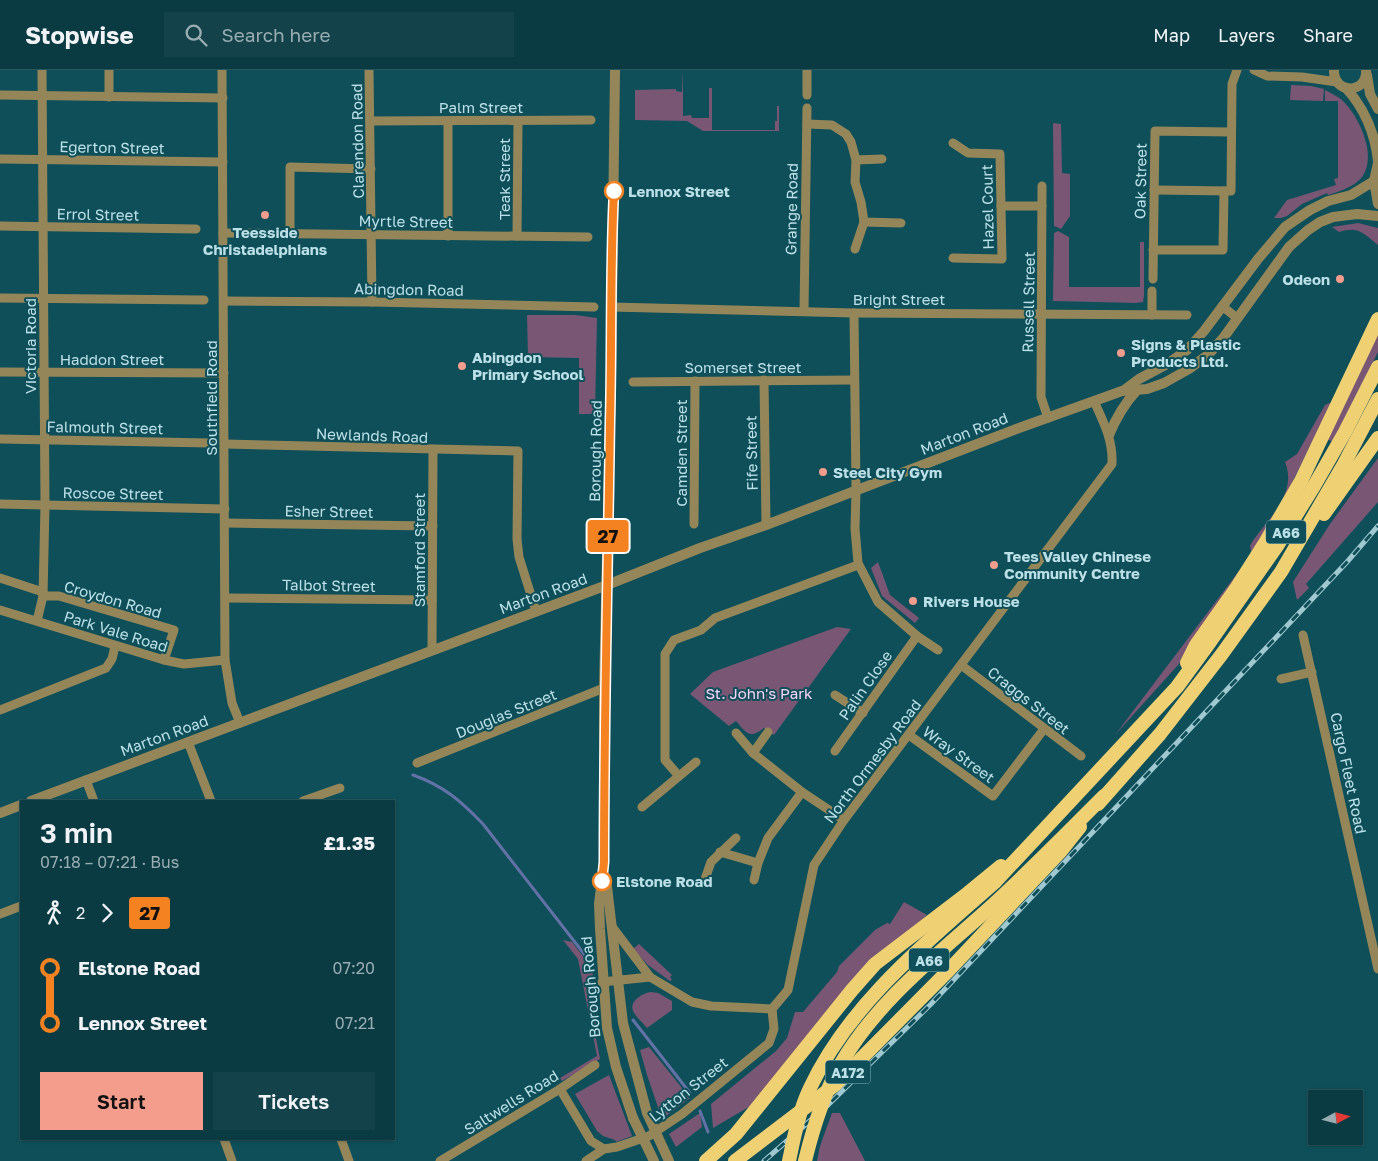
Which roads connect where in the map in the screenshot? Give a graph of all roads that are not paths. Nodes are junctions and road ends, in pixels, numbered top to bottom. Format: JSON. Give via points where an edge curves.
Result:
{"nodes":[{"id":1,"x":42,"y":70,"type":"edge"},
{"id":2,"x":109,"y":70,"type":"edge"},
{"id":3,"x":222,"y":70,"type":"edge"},
{"id":4,"x":369,"y":70,"type":"edge"},
{"id":5,"x":614,"y":70,"type":"edge"},
{"id":6,"x":807,"y":70,"type":"edge"},
{"id":7,"x":1237,"y":70,"type":"edge"},
{"id":8,"x":1254,"y":70,"type":"edge"},
{"id":9,"x":1334,"y":70,"type":"edge"},
{"id":10,"x":1366,"y":72,"type":"edge"},
{"id":11,"x":1341,"y":85,"type":"junction"},
{"id":12,"x":0,"y":95,"type":"edge"},
{"id":13,"x":807,"y":95,"type":"dead end"},
{"id":14,"x":42,"y":96,"type":"junction"},
{"id":15,"x":109,"y":96,"type":"junction"},
{"id":16,"x":223,"y":98,"type":"junction"},
{"id":17,"x":807,"y":108,"type":"dead end"},
{"id":18,"x":1378,"y":109,"type":"edge"},
{"id":19,"x":591,"y":120,"type":"dead end"},
{"id":20,"x":371,"y":121,"type":"junction"},
{"id":21,"x":448,"y":121,"type":"junction"},
{"id":22,"x":518,"y":121,"type":"junction"},
{"id":23,"x":807,"y":124,"type":"junction"},
{"id":24,"x":1231,"y":132,"type":"junction"},
{"id":25,"x":953,"y":143,"type":"dead end"},
{"id":26,"x":0,"y":159,"type":"edge"},
{"id":27,"x":882,"y":159,"type":"dead end"},
{"id":28,"x":42,"y":160,"type":"junction"},
{"id":29,"x":856,"y":160,"type":"junction"},
{"id":30,"x":223,"y":162,"type":"junction"},
{"id":31,"x":1378,"y":162,"type":"edge"},
{"id":32,"x":370,"y":169,"type":"junction"},
{"id":33,"x":1374,"y":181,"type":"junction"},
{"id":34,"x":1042,"y":186,"type":"dead end"},
{"id":35,"x":1154,"y":190,"type":"junction"},
{"id":36,"x":1228,"y":191,"type":"junction"},
{"id":37,"x":1378,"y":204,"type":"edge"},
{"id":38,"x":1001,"y":206,"type":"junction"},
{"id":39,"x":1042,"y":206,"type":"junction"},
{"id":40,"x":1378,"y":216,"type":"edge"},
{"id":41,"x":864,"y":222,"type":"junction"},
{"id":42,"x":901,"y":223,"type":"dead end"},
{"id":43,"x":0,"y":226,"type":"edge"},
{"id":44,"x":43,"y":227,"type":"junction"},
{"id":45,"x":196,"y":229,"type":"dead end"},
{"id":46,"x":223,"y":233,"type":"junction"},
{"id":47,"x":290,"y":233,"type":"junction"},
{"id":48,"x":372,"y":235,"type":"junction"},
{"id":49,"x":448,"y":236,"type":"junction"},
{"id":50,"x":518,"y":236,"type":"junction"},
{"id":51,"x":588,"y":237,"type":"dead end"},
{"id":52,"x":855,"y":249,"type":"dead end"},
{"id":53,"x":1153,"y":250,"type":"junction"},
{"id":54,"x":953,"y":258,"type":"dead end"},
{"id":55,"x":1152,"y":279,"type":"dead end"},
{"id":56,"x":1152,"y":291,"type":"dead end"},
{"id":57,"x":0,"y":298,"type":"edge"},
{"id":58,"x":43,"y":298,"type":"junction"},
{"id":59,"x":204,"y":300,"type":"dead end"},
{"id":60,"x":224,"y":301,"type":"junction"},
{"id":61,"x":372,"y":302,"type":"junction"},
{"id":62,"x":1222,"y":306,"type":"junction"},
{"id":63,"x":594,"y":307,"type":"dead end"},
{"id":64,"x":611,"y":307,"type":"junction"},
{"id":65,"x":804,"y":311,"type":"junction"},
{"id":66,"x":854,"y":313,"type":"junction"},
{"id":67,"x":1041,"y":314,"type":"junction"},
{"id":68,"x":1152,"y":315,"type":"junction"},
{"id":69,"x":1187,"y":315,"type":"dead end"},
{"id":70,"x":1237,"y":318,"type":"junction"},
{"id":71,"x":1378,"y":319,"type":"edge"},
{"id":72,"x":1378,"y":366,"type":"edge"},
{"id":73,"x":0,"y":372,"type":"edge"},
{"id":74,"x":44,"y":373,"type":"junction"},
{"id":75,"x":224,"y":374,"type":"junction"},
{"id":76,"x":764,"y":380,"type":"junction"},
{"id":77,"x":854,"y":380,"type":"junction"},
{"id":78,"x":695,"y":381,"type":"junction"},
{"id":79,"x":633,"y":382,"type":"dead end"},
{"id":80,"x":1136,"y":390,"type":"junction"},
{"id":81,"x":1122,"y":392,"type":"junction"},
{"id":82,"x":1378,"y":400,"type":"edge"},
{"id":83,"x":1094,"y":401,"type":"junction"},
{"id":84,"x":1048,"y":418,"type":"junction"},
{"id":85,"x":1109,"y":435,"type":"junction"},
{"id":86,"x":1378,"y":438,"type":"edge"},
{"id":87,"x":0,"y":439,"type":"edge"},
{"id":88,"x":44,"y":440,"type":"junction"},
{"id":89,"x":210,"y":443,"type":"dead end"},
{"id":90,"x":225,"y":444,"type":"junction"},
{"id":91,"x":433,"y":450,"type":"junction"},
{"id":92,"x":856,"y":490,"type":"junction"},
{"id":93,"x":0,"y":504,"type":"edge"},
{"id":94,"x":45,"y":505,"type":"junction"},
{"id":95,"x":225,"y":509,"type":"junction"},
{"id":96,"x":225,"y":523,"type":"junction"},
{"id":97,"x":694,"y":524,"type":"dead end"},
{"id":98,"x":433,"y":526,"type":"junction"},
{"id":99,"x":766,"y":526,"type":"junction"},
{"id":100,"x":858,"y":564,"type":"junction"},
{"id":101,"x":1281,"y":572,"type":"junction"},
{"id":102,"x":0,"y":578,"type":"edge"},
{"id":103,"x":607,"y":585,"type":"junction"},
{"id":104,"x":43,"y":594,"type":"junction"},
{"id":105,"x":226,"y":598,"type":"junction"},
{"id":106,"x":432,"y":600,"type":"junction"},
{"id":107,"x":0,"y":610,"type":"edge"},
{"id":108,"x":536,"y":611,"type":"junction"},
{"id":109,"x":37,"y":622,"type":"junction"},
{"id":110,"x":1303,"y":635,"type":"dead end"},
{"id":111,"x":917,"y":636,"type":"junction"},
{"id":112,"x":115,"y":646,"type":"junction"},
{"id":113,"x":432,"y":650,"type":"junction"},
{"id":114,"x":938,"y":650,"type":"dead end"},
{"id":115,"x":164,"y":660,"type":"junction"},
{"id":116,"x":226,"y":660,"type":"junction"},
{"id":117,"x":961,"y":664,"type":"junction"},
{"id":118,"x":1312,"y":672,"type":"junction"},
{"id":119,"x":1281,"y":679,"type":"dead end"},
{"id":120,"x":1177,"y":687,"type":"junction"},
{"id":121,"x":604,"y":688,"type":"junction"},
{"id":122,"x":835,"y":695,"type":"dead end"},
{"id":123,"x":0,"y":710,"type":"edge"},
{"id":124,"x":862,"y":713,"type":"junction"},
{"id":125,"x":240,"y":723,"type":"junction"},
{"id":126,"x":1044,"y":728,"type":"junction"},
{"id":127,"x":768,"y":732,"type":"dead end"},
{"id":128,"x":736,"y":733,"type":"dead end"},
{"id":129,"x":909,"y":735,"type":"junction"},
{"id":130,"x":188,"y":742,"type":"junction"},
{"id":131,"x":835,"y":751,"type":"dead end"},
{"id":132,"x":753,"y":753,"type":"junction"},
{"id":133,"x":1081,"y":756,"type":"dead end"},
{"id":134,"x":696,"y":762,"type":"dead end"},
{"id":135,"x":417,"y":763,"type":"dead end"},
{"id":136,"x":678,"y":776,"type":"junction"},
{"id":137,"x":86,"y":780,"type":"junction"},
{"id":138,"x":340,"y":788,"type":"dead end"},
{"id":139,"x":802,"y":792,"type":"junction"},
{"id":140,"x":1104,"y":796,"type":"junction"},
{"id":141,"x":34,"y":800,"type":"edge"},
{"id":142,"x":94,"y":800,"type":"edge"},
{"id":143,"x":211,"y":800,"type":"edge"},
{"id":144,"x":306,"y":800,"type":"edge"},
{"id":145,"x":20,"y":805,"type":"edge"},
{"id":146,"x":642,"y":807,"type":"dead end"},
{"id":147,"x":0,"y":813,"type":"edge"},
{"id":148,"x":844,"y":820,"type":"junction"},
{"id":149,"x":1050,"y":824,"type":"junction"},
{"id":150,"x":736,"y":838,"type":"dead end"},
{"id":151,"x":720,"y":852,"type":"junction"},
{"id":152,"x":604,"y":862,"type":"junction"},
{"id":153,"x":758,"y":863,"type":"junction"},
{"id":154,"x":705,"y":879,"type":"dead end"},
{"id":155,"x":754,"y":880,"type":"dead end"},
{"id":156,"x":20,"y":906,"type":"edge"},
{"id":157,"x":0,"y":914,"type":"edge"},
{"id":158,"x":613,"y":928,"type":"junction"},
{"id":159,"x":1378,"y":969,"type":"edge"},
{"id":160,"x":650,"y":977,"type":"junction"},
{"id":161,"x":618,"y":980,"type":"junction"},
{"id":162,"x":602,"y":982,"type":"junction"},
{"id":163,"x":772,"y":1008,"type":"junction"},
{"id":164,"x":595,"y":1065,"type":"dead end"},
{"id":165,"x":560,"y":1089,"type":"junction"},
{"id":166,"x":224,"y":1140,"type":"edge"},
{"id":167,"x":340,"y":1140,"type":"edge"},
{"id":168,"x":604,"y":1148,"type":"junction"},
{"id":169,"x":232,"y":1161,"type":"edge"},
{"id":170,"x":349,"y":1161,"type":"edge"},
{"id":171,"x":440,"y":1161,"type":"edge"},
{"id":172,"x":586,"y":1161,"type":"edge"},
{"id":173,"x":654,"y":1161,"type":"edge"},
{"id":174,"x":668,"y":1161,"type":"edge"},
{"id":175,"x":706,"y":1161,"type":"edge"},
{"id":176,"x":735,"y":1161,"type":"edge"},
{"id":177,"x":789,"y":1161,"type":"edge"},
{"id":178,"x":805,"y":1161,"type":"edge"}],
"edges":[{"from":1,"to":14,"type":"street","name":"Victoria Road"},
{"from":2,"to":15,"type":"street"},
{"from":3,"to":16,"type":"street","name":"Southfield Road"},
{"from":4,"to":20,"type":"street","name":"Clarendon Road"},
{"from":5,"to":64,"type":"street","name":"Borough Road"},
{"from":6,"to":13,"type":"street"},
{"from":7,"to":24,"type":"street","via":[[1232,84]]},
{"from":8,"to":11,"type":"street","via":[[1267,76],[1302,77]]},
{"from":9,"to":11,"type":"street"},
{"from":10,"to":11,"type":"street","via":[[1362,84],[1352,89]]},
{"from":10,"to":18,"type":"street","via":[[1370,94]]},
{"from":11,"to":31,"type":"street","via":[[1366,115],[1376,144]]},
{"from":12,"to":14,"type":"street"},
{"from":14,"to":15,"type":"street"},
{"from":14,"to":28,"type":"street","name":"Victoria Road"},
{"from":15,"to":16,"type":"street"},
{"from":16,"to":30,"type":"street","name":"Southfield Road"},
{"from":17,"to":23,"type":"street","name":"Grange Road"},
{"from":19,"to":22,"type":"street","name":"Palm Street"},
{"from":20,"to":21,"type":"street","name":"Palm Street"},
{"from":20,"to":32,"type":"street","name":"Clarendon Road"},
{"from":21,"to":22,"type":"street","name":"Palm Street"},
{"from":21,"to":49,"type":"street"},
{"from":22,"to":50,"type":"street","name":"Teak Street"},
{"from":23,"to":29,"type":"street","via":[[832,125],[846,134]]},
{"from":23,"to":65,"type":"street","name":"Grange Road"},
{"from":24,"to":35,"type":"street","name":"Oak Street","via":[[1155,131]]},
{"from":24,"to":36,"type":"street"},
{"from":25,"to":38,"type":"street","name":"Hazel Court","via":[[968,153],[1000,154]]},
{"from":26,"to":28,"type":"street","name":"Egerton Street"},
{"from":27,"to":29,"type":"street"},
{"from":28,"to":30,"type":"street","name":"Egerton Street"},
{"from":28,"to":44,"type":"street","name":"Victoria Road"},
{"from":29,"to":41,"type":"street","via":[[855,182]]},
{"from":30,"to":46,"type":"street","name":"Southfield Road"},
{"from":31,"to":33,"type":"street"},
{"from":32,"to":47,"type":"street","via":[[290,167]]},
{"from":32,"to":48,"type":"street","name":"Clarendon Road"},
{"from":33,"to":37,"type":"street"},
{"from":33,"to":62,"type":"street","name":"Marton Road","via":[[1351,195],[1310,210],[1285,228]]},
{"from":34,"to":39,"type":"street","name":"Russell Street"},
{"from":35,"to":36,"type":"street"},
{"from":35,"to":53,"type":"street","name":"Oak Street"},
{"from":36,"to":53,"type":"street","via":[[1223,250]]},
{"from":38,"to":39,"type":"street"},
{"from":38,"to":54,"type":"street","name":"Hazel Court","via":[[1002,259]]},
{"from":39,"to":67,"type":"street","name":"Russell Street"},
{"from":40,"to":70,"type":"street","name":"Marton Road","via":[[1333,217],[1308,230],[1289,247]]},
{"from":41,"to":42,"type":"street"},
{"from":41,"to":52,"type":"street"},
{"from":43,"to":44,"type":"street","name":"Errol Street"},
{"from":44,"to":45,"type":"street","name":"Errol Street"},
{"from":44,"to":58,"type":"street","name":"Victoria Road"},
{"from":46,"to":47,"type":"street","name":"Myrtle Street"},
{"from":46,"to":60,"type":"street","name":"Southfield Road"},
{"from":47,"to":48,"type":"street","name":"Myrtle Street"},
{"from":48,"to":49,"type":"street","name":"Myrtle Street"},
{"from":48,"to":61,"type":"street","name":"Clarendon Road"},
{"from":49,"to":50,"type":"street","name":"Myrtle Street"},
{"from":50,"to":51,"type":"street","name":"Myrtle Street"},
{"from":53,"to":55,"type":"street","name":"Oak Street"},
{"from":56,"to":68,"type":"street"},
{"from":57,"to":58,"type":"street"},
{"from":58,"to":59,"type":"street"},
{"from":58,"to":74,"type":"street","name":"Victoria Road"},
{"from":60,"to":61,"type":"street","name":"Abingdon Road"},
{"from":60,"to":75,"type":"street","name":"Southfield Road"},
{"from":61,"to":63,"type":"street","name":"Abingdon Road"},
{"from":62,"to":70,"type":"street"},
{"from":62,"to":81,"type":"street","name":"Marton Road","via":[[1187,350]]},
{"from":64,"to":65,"type":"street","name":"Bright Street"},
{"from":64,"to":103,"type":"street","name":"Borough Road"},
{"from":65,"to":66,"type":"street","name":"Bright Street"},
{"from":66,"to":67,"type":"street","name":"Bright Street"},
{"from":66,"to":77,"type":"street"},
{"from":67,"to":68,"type":"street","name":"Bright Street"},
{"from":67,"to":84,"type":"street","name":"Russell Street","via":[[1041,397]]},
{"from":68,"to":69,"type":"street","name":"Bright Street"},
{"from":70,"to":80,"type":"street","name":"Marton Road","via":[[1209,354],[1188,369],[1164,383]]},
{"from":71,"to":120,"type":"highway","via":[[1292,496],[1237,587],[1196,645]]},
{"from":72,"to":120,"type":"highway","number":"A66","via":[[1345,432],[1277,546]]},
{"from":73,"to":74,"type":"street","name":"Haddon Street"},
{"from":74,"to":75,"type":"street","name":"Haddon Street"},
{"from":74,"to":88,"type":"street","name":"Victoria Road"},
{"from":75,"to":90,"type":"street","name":"Southfield Road"},
{"from":76,"to":77,"type":"street","name":"Somerset Street"},
{"from":76,"to":78,"type":"street","name":"Somerset Street"},
{"from":76,"to":99,"type":"street","name":"Fife Street"},
{"from":77,"to":92,"type":"street"},
{"from":78,"to":79,"type":"street","name":"Somerset Street"},
{"from":78,"to":97,"type":"street","name":"Camden Street"},
{"from":80,"to":81,"type":"street","name":"Marton Road"},
{"from":80,"to":85,"type":"street"},
{"from":81,"to":83,"type":"street","name":"Marton Road"},
{"from":82,"to":101,"type":"highway","number":"A66"},
{"from":83,"to":84,"type":"street","name":"Marton Road"},
{"from":83,"to":85,"type":"street","name":"North Ormesby Road"},
{"from":84,"to":92,"type":"street","name":"Marton Road"},
{"from":85,"to":117,"type":"street","name":"North Ormesby Road","via":[[1112,464]]},
{"from":86,"to":101,"type":"highway","number":"A66","via":[[1298,556]]},
{"from":87,"to":88,"type":"street","name":"Falmouth Street"},
{"from":88,"to":89,"type":"street","name":"Falmouth Street"},
{"from":88,"to":94,"type":"street","name":"Victoria Road"},
{"from":90,"to":91,"type":"street","name":"Newlands Road"},
{"from":90,"to":95,"type":"street","name":"Southfield Road"},
{"from":91,"to":98,"type":"street","name":"Stamford Street"},
{"from":91,"to":108,"type":"street","name":"Newlands Road","via":[[518,451],[519,557]]},
{"from":92,"to":99,"type":"street","name":"Marton Road"},
{"from":92,"to":100,"type":"street"},
{"from":93,"to":94,"type":"street","name":"Roscoe Street"},
{"from":94,"to":95,"type":"street","name":"Roscoe Street"},
{"from":94,"to":104,"type":"street","name":"Victoria Road"},
{"from":95,"to":96,"type":"street","name":"Southfield Road"},
{"from":96,"to":98,"type":"street","name":"Esher Street"},
{"from":96,"to":105,"type":"street","name":"Southfield Road"},
{"from":98,"to":106,"type":"street","name":"Stamford Street"},
{"from":99,"to":103,"type":"street","name":"Marton Road"},
{"from":100,"to":111,"type":"street","via":[[878,602]]},
{"from":100,"to":136,"type":"street","via":[[715,618],[701,630],[674,640],[665,654],[665,760]]},
{"from":101,"to":140,"type":"highway","number":"A66","via":[[1160,734]]},
{"from":102,"to":104,"type":"street","name":"Croydon Road"},
{"from":103,"to":108,"type":"street","name":"Marton Road"},
{"from":103,"to":121,"type":"street","name":"Borough Road"},
{"from":104,"to":109,"type":"street","name":"Victoria Road"},
{"from":104,"to":115,"type":"street","name":"Croydon Road","via":[[174,630]]},
{"from":105,"to":106,"type":"street","name":"Talbot Street"},
{"from":105,"to":116,"type":"street","name":"Southfield Road"},
{"from":106,"to":113,"type":"street","name":"Stamford Street"},
{"from":107,"to":109,"type":"street","name":"Park Vale Road"},
{"from":108,"to":113,"type":"street","name":"Marton Road"},
{"from":109,"to":112,"type":"street","name":"Park Vale Road"},
{"from":110,"to":118,"type":"street","name":"Cargo Fleet Road"},
{"from":111,"to":114,"type":"street"},
{"from":111,"to":124,"type":"street","name":"Palin Close"},
{"from":112,"to":115,"type":"street","name":"Park Vale Road"},
{"from":112,"to":123,"type":"street","via":[[106,668]]},
{"from":113,"to":125,"type":"street","name":"Marton Road"},
{"from":115,"to":116,"type":"street","name":"Park Vale Road","via":[[184,664]]},
{"from":116,"to":125,"type":"street","name":"Southfield Road","via":[[232,703]]},
{"from":117,"to":126,"type":"street","name":"Craggs Street"},
{"from":117,"to":129,"type":"street","name":"North Ormesby Road"},
{"from":118,"to":119,"type":"street"},
{"from":118,"to":159,"type":"street","name":"Cargo Fleet Road"},
{"from":120,"to":149,"type":"highway","number":"A66"},
{"from":121,"to":135,"type":"street","name":"Douglas Street"},
{"from":121,"to":152,"type":"street","name":"Borough Road"},
{"from":122,"to":124,"type":"street"},
{"from":124,"to":131,"type":"street","name":"Palin Close"},
{"from":125,"to":130,"type":"street","name":"Marton Road"},
{"from":126,"to":129,"type":"street","name":"Wray Street","via":[[993,796]]},
{"from":126,"to":133,"type":"street","name":"Craggs Street"},
{"from":127,"to":132,"type":"street"},
{"from":128,"to":132,"type":"street"},
{"from":129,"to":148,"type":"street","name":"North Ormesby Road"},
{"from":130,"to":137,"type":"street","name":"Marton Road"},
{"from":130,"to":143,"type":"street"},
{"from":132,"to":139,"type":"street"},
{"from":134,"to":136,"type":"street"},
{"from":136,"to":146,"type":"street"},
{"from":137,"to":141,"type":"street","name":"Marton Road"},
{"from":137,"to":142,"type":"street"},
{"from":138,"to":144,"type":"street"},
{"from":139,"to":148,"type":"street"},
{"from":139,"to":153,"type":"street","via":[[768,838]]},
{"from":140,"to":176,"type":"highway","number":"A172","bridge":true,"via":[[1061,851],[835,1085]]},
{"from":140,"to":178,"type":"highway","number":"A66","bridge":true,"via":[[986,911],[892,996],[864,1029],[840,1066],[822,1104]]},
{"from":145,"to":147,"type":"street"},
{"from":148,"to":163,"type":"street","name":"North Ormesby Road","via":[[814,865],[788,990]]},
{"from":149,"to":175,"type":"highway","via":[[968,893],[874,964],[736,1134]]},
{"from":149,"to":177,"type":"highway","number":"A66","bridge":true,"via":[[995,882],[922,947],[859,1011],[832,1047],[810,1089]]},
{"from":150,"to":151,"type":"street"},
{"from":151,"to":153,"type":"street"},
{"from":151,"to":154,"type":"street","via":[[710,862]]},
{"from":152,"to":158,"type":"street","name":"Borough Road"},
{"from":152,"to":162,"type":"street","name":"Borough Road","via":[[599,904]]},
{"from":153,"to":155,"type":"street"},
{"from":156,"to":157,"type":"street"},
{"from":158,"to":160,"type":"street"},
{"from":158,"to":161,"type":"street","name":"Borough Road"},
{"from":160,"to":161,"type":"street"},
{"from":160,"to":163,"type":"street","via":[[692,1002],[711,1006]]},
{"from":161,"to":162,"type":"street"},
{"from":161,"to":174,"type":"street","name":"Borough Road","bridge":true,"via":[[623,1024],[647,1114]]},
{"from":162,"to":173,"type":"street","name":"Borough Road","bridge":true,"via":[[607,1028],[616,1067],[633,1118]]},
{"from":163,"to":168,"type":"street","name":"Lytton Street","via":[[774,1030],[769,1043],[682,1114],[649,1136]]},
{"from":164,"to":165,"type":"street","name":"Saltwells Road"},
{"from":165,"to":168,"type":"street","via":[[591,1141]]},
{"from":165,"to":171,"type":"street","name":"Saltwells Road"},
{"from":166,"to":169,"type":"street"},
{"from":167,"to":170,"type":"street"},
{"from":168,"to":172,"type":"street","name":"Lytton Street"}]}
